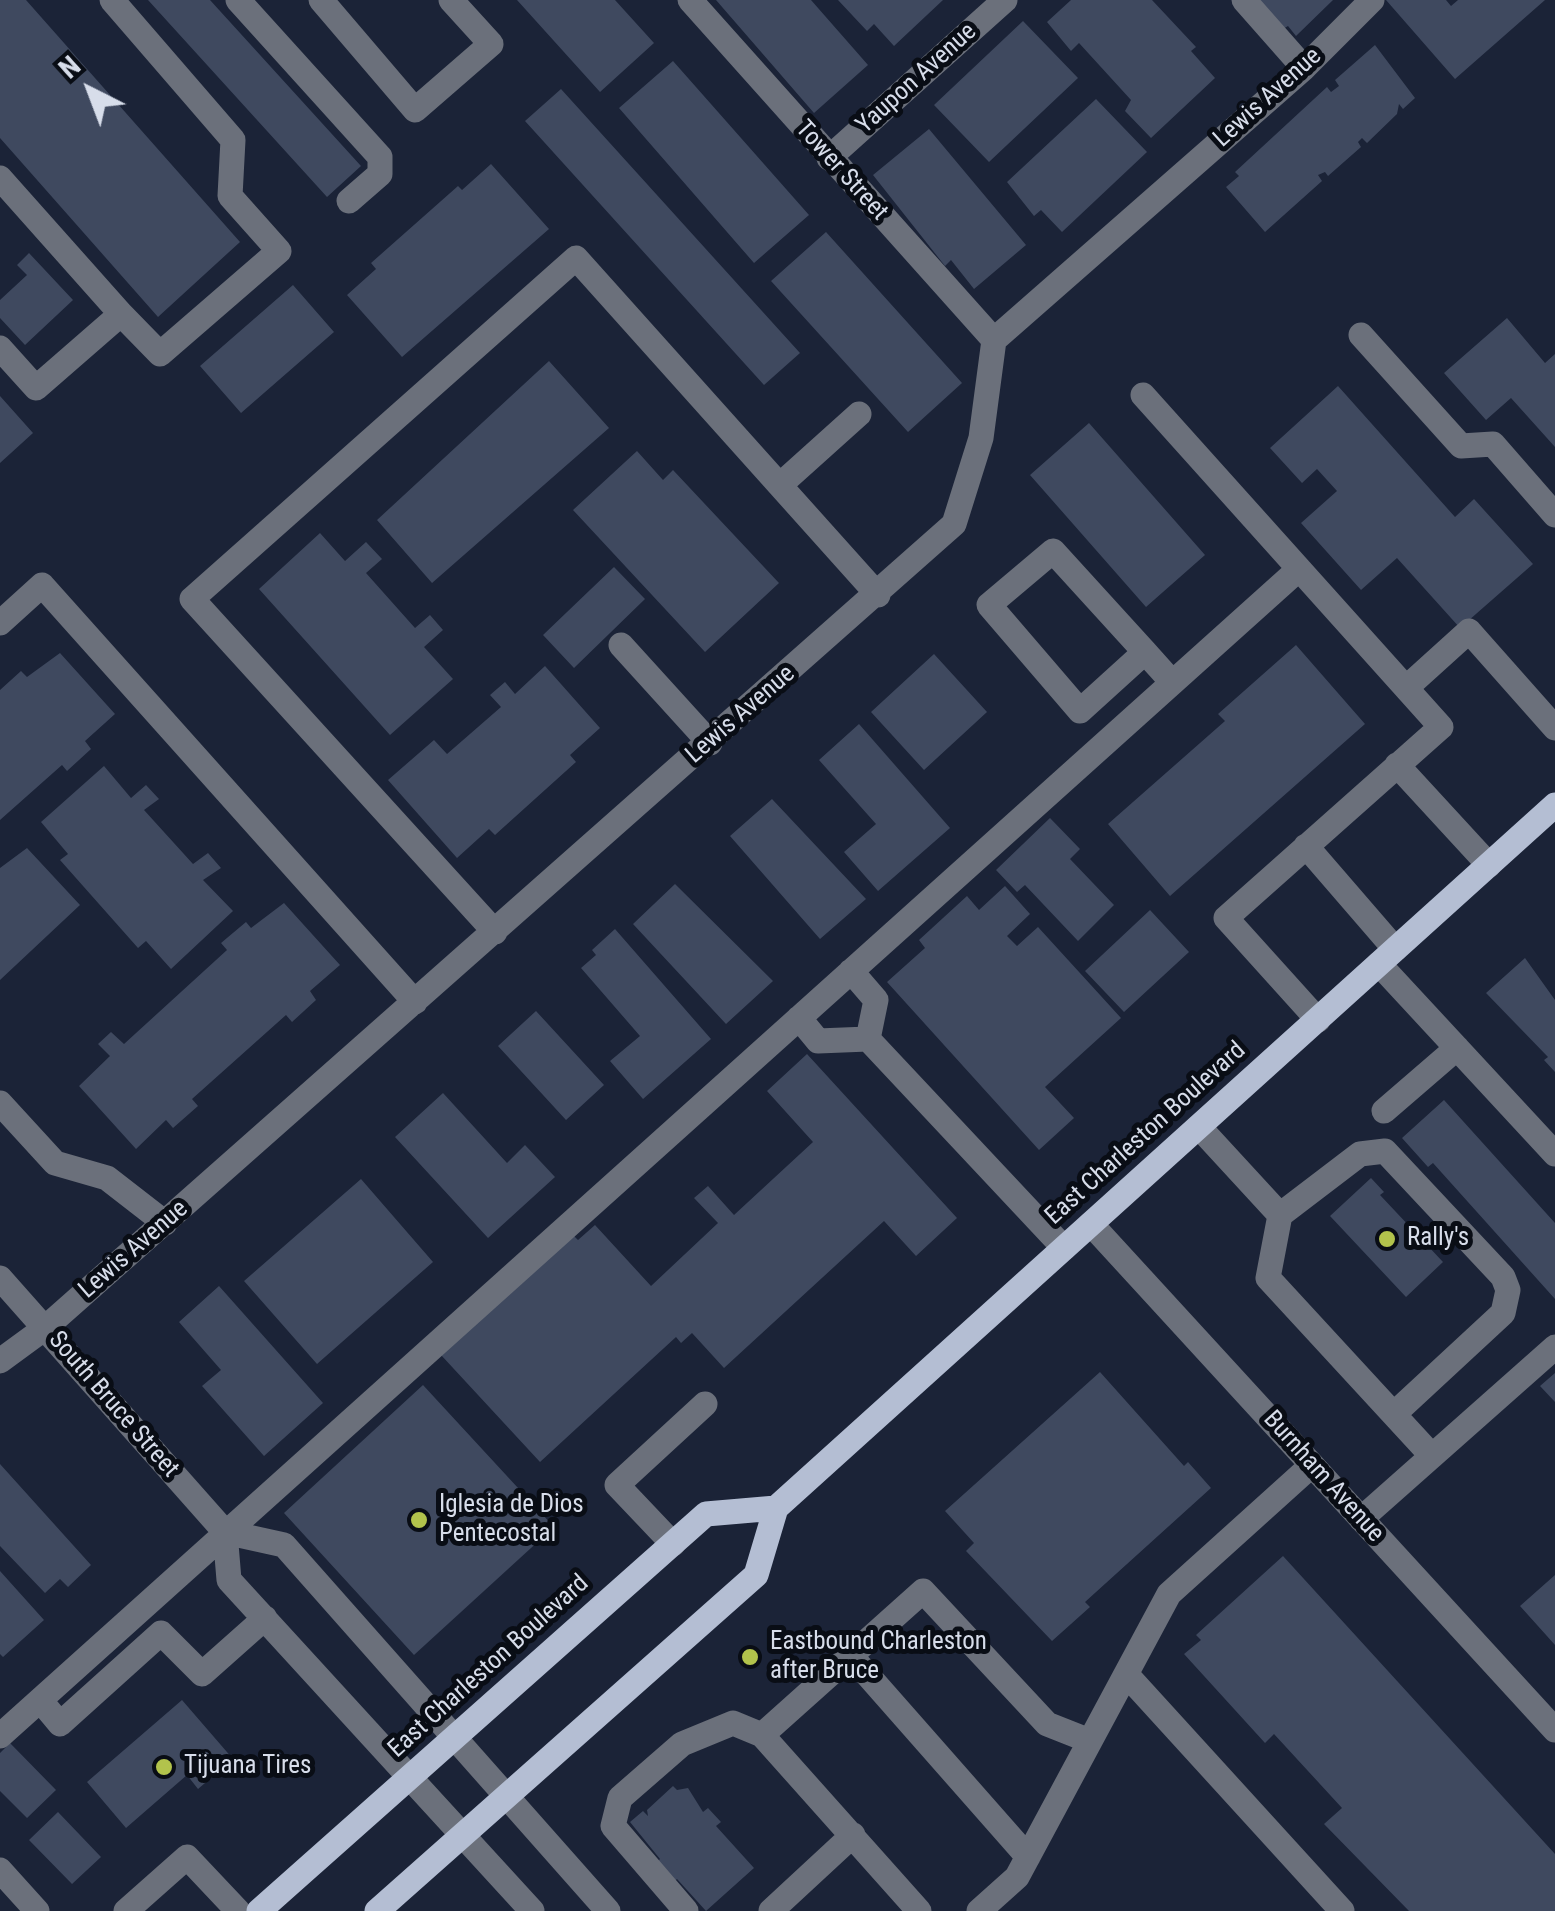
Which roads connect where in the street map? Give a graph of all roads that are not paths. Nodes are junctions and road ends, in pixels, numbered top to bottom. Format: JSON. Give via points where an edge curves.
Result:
{"nodes":[{"id":1,"x":112,"y":0,"type":"edge"},
{"id":2,"x":238,"y":0,"type":"edge"},
{"id":3,"x":321,"y":0,"type":"edge"},
{"id":4,"x":450,"y":0,"type":"edge"},
{"id":5,"x":690,"y":0,"type":"edge"},
{"id":6,"x":1005,"y":0,"type":"edge"},
{"id":7,"x":1244,"y":0,"type":"edge"},
{"id":8,"x":1372,"y":0,"type":"edge"},
{"id":9,"x":1304,"y":68,"type":"junction"},
{"id":10,"x":829,"y":158,"type":"junction"},
{"id":11,"x":0,"y":178,"type":"edge"},
{"id":12,"x":349,"y":201,"type":"dead end"},
{"id":13,"x":121,"y":314,"type":"junction"},
{"id":14,"x":1360,"y":335,"type":"dead end"},
{"id":15,"x":994,"y":340,"type":"junction"},
{"id":16,"x":0,"y":348,"type":"edge"},
{"id":17,"x":1143,"y":394,"type":"dead end"},
{"id":18,"x":859,"y":414,"type":"dead end"},
{"id":19,"x":780,"y":485,"type":"junction"},
{"id":20,"x":1555,"y":515,"type":"edge"},
{"id":21,"x":1299,"y":569,"type":"junction"},
{"id":22,"x":878,"y":595,"type":"junction"},
{"id":23,"x":0,"y":623,"type":"edge"},
{"id":24,"x":621,"y":645,"type":"dead end"},
{"id":25,"x":1145,"y":652,"type":"junction"},
{"id":26,"x":1172,"y":682,"type":"junction"},
{"id":27,"x":1406,"y":688,"type":"junction"},
{"id":28,"x":1555,"y":728,"type":"edge"},
{"id":29,"x":710,"y":743,"type":"junction"},
{"id":30,"x":1398,"y":765,"type":"junction"},
{"id":31,"x":1555,"y":805,"type":"edge"},
{"id":32,"x":1306,"y":846,"type":"junction"},
{"id":33,"x":1489,"y":865,"type":"junction"},
{"id":34,"x":495,"y":932,"type":"junction"},
{"id":35,"x":1387,"y":956,"type":"junction"},
{"id":36,"x":850,"y":971,"type":"junction"},
{"id":37,"x":415,"y":1002,"type":"junction"},
{"id":38,"x":798,"y":1018,"type":"junction"},
{"id":39,"x":1318,"y":1020,"type":"junction"},
{"id":40,"x":868,"y":1039,"type":"junction"},
{"id":41,"x":1457,"y":1048,"type":"junction"},
{"id":42,"x":0,"y":1103,"type":"edge"},
{"id":43,"x":1384,"y":1112,"type":"dead end"},
{"id":44,"x":1199,"y":1127,"type":"junction"},
{"id":45,"x":1555,"y":1154,"type":"edge"},
{"id":46,"x":1280,"y":1215,"type":"junction"},
{"id":47,"x":166,"y":1223,"type":"junction"},
{"id":48,"x":1090,"y":1224,"type":"junction"},
{"id":49,"x":1064,"y":1248,"type":"junction"},
{"id":50,"x":0,"y":1278,"type":"edge"},
{"id":51,"x":45,"y":1328,"type":"junction"},
{"id":52,"x":1555,"y":1347,"type":"edge"},
{"id":53,"x":0,"y":1361,"type":"edge"},
{"id":54,"x":706,"y":1404,"type":"dead end"},
{"id":55,"x":1394,"y":1414,"type":"junction"},
{"id":56,"x":1432,"y":1456,"type":"junction"},
{"id":57,"x":1312,"y":1465,"type":"junction"},
{"id":58,"x":776,"y":1508,"type":"junction"},
{"id":59,"x":1361,"y":1519,"type":"junction"},
{"id":60,"x":225,"y":1532,"type":"junction"},
{"id":61,"x":673,"y":1544,"type":"junction"},
{"id":62,"x":265,"y":1618,"type":"junction"},
{"id":63,"x":851,"y":1656,"type":"junction"},
{"id":64,"x":1126,"y":1674,"type":"junction"},
{"id":65,"x":40,"y":1700,"type":"junction"},
{"id":66,"x":1555,"y":1730,"type":"edge"},
{"id":67,"x":762,"y":1735,"type":"junction"},
{"id":68,"x":0,"y":1736,"type":"edge"},
{"id":69,"x":454,"y":1737,"type":"junction"},
{"id":70,"x":1090,"y":1741,"type":"junction"},
{"id":71,"x":410,"y":1777,"type":"junction"},
{"id":72,"x":506,"y":1796,"type":"junction"},
{"id":73,"x":462,"y":1835,"type":"junction"},
{"id":74,"x":854,"y":1835,"type":"junction"},
{"id":75,"x":1028,"y":1856,"type":"junction"},
{"id":76,"x":0,"y":1870,"type":"edge"},
{"id":77,"x":36,"y":1911,"type":"edge"},
{"id":78,"x":126,"y":1911,"type":"edge"},
{"id":79,"x":238,"y":1911,"type":"edge"},
{"id":80,"x":259,"y":1911,"type":"edge"},
{"id":81,"x":376,"y":1911,"type":"edge"},
{"id":82,"x":532,"y":1911,"type":"edge"},
{"id":83,"x":608,"y":1911,"type":"edge"},
{"id":84,"x":686,"y":1911,"type":"edge"},
{"id":85,"x":771,"y":1911,"type":"edge"},
{"id":86,"x":919,"y":1911,"type":"edge"},
{"id":87,"x":979,"y":1911,"type":"edge"},
{"id":88,"x":1342,"y":1911,"type":"edge"}],
"edges":[{"from":1,"to":13,"type":"street","via":[[233,140],[230,196],[278,250],[160,354]]},
{"from":2,"to":12,"type":"street","via":[[380,157],[380,174]]},
{"from":3,"to":4,"type":"street","via":[[415,110],[491,44]]},
{"from":5,"to":10,"type":"street","name":"Tower Street"},
{"from":6,"to":10,"type":"street","name":"Yaupon Avenue"},
{"from":7,"to":9,"type":"street"},
{"from":8,"to":9,"type":"street","name":"Lewis Avenue"},
{"from":9,"to":15,"type":"street","name":"Lewis Avenue"},
{"from":10,"to":15,"type":"street","name":"Tower Street"},
{"from":11,"to":13,"type":"street"},
{"from":13,"to":16,"type":"street","via":[[36,388]]},
{"from":14,"to":20,"type":"street","via":[[1461,446],[1493,444]]},
{"from":15,"to":22,"type":"street","name":"Lewis Avenue","via":[[981,438],[954,524]]},
{"from":17,"to":21,"type":"street"},
{"from":18,"to":19,"type":"street"},
{"from":19,"to":22,"type":"street"},
{"from":19,"to":34,"type":"street","via":[[576,258],[192,600]]},
{"from":21,"to":26,"type":"street"},
{"from":21,"to":27,"type":"street"},
{"from":22,"to":29,"type":"street","name":"Lewis Avenue"},
{"from":23,"to":37,"type":"street","via":[[42,585]]},
{"from":24,"to":29,"type":"street"},
{"from":25,"to":25,"type":"street","via":[[1052,550],[989,606],[1080,711]]},
{"from":25,"to":26,"type":"street"},
{"from":26,"to":36,"type":"street"},
{"from":27,"to":28,"type":"street","via":[[1469,631]]},
{"from":27,"to":30,"type":"street","via":[[1441,726]]},
{"from":29,"to":34,"type":"street","name":"Lewis Avenue"},
{"from":30,"to":32,"type":"street"},
{"from":30,"to":33,"type":"street"},
{"from":31,"to":33,"type":"main road","name":"East Charleston Boulevard"},
{"from":32,"to":35,"type":"street"},
{"from":32,"to":39,"type":"street","via":[[1226,918]]},
{"from":33,"to":35,"type":"main road","name":"East Charleston Boulevard"},
{"from":34,"to":37,"type":"street","name":"Lewis Avenue"},
{"from":35,"to":39,"type":"main road","name":"East Charleston Boulevard"},
{"from":35,"to":41,"type":"street"},
{"from":36,"to":38,"type":"street"},
{"from":36,"to":40,"type":"street","via":[[876,1000]]},
{"from":37,"to":47,"type":"street","name":"Lewis Avenue"},
{"from":38,"to":40,"type":"street","via":[[818,1041]]},
{"from":38,"to":60,"type":"street"},
{"from":39,"to":44,"type":"main road","name":"East Charleston Boulevard"},
{"from":40,"to":49,"type":"street"},
{"from":41,"to":43,"type":"street"},
{"from":41,"to":45,"type":"street"},
{"from":42,"to":47,"type":"street","via":[[54,1163],[106,1178]]},
{"from":44,"to":46,"type":"street"},
{"from":44,"to":48,"type":"main road","name":"East Charleston Boulevard"},
{"from":46,"to":55,"type":"street","via":[[1268,1278]]},
{"from":46,"to":55,"type":"street","via":[[1360,1154],[1385,1151],[1503,1277],[1503,1313]]},
{"from":47,"to":51,"type":"street","name":"Lewis Avenue"},
{"from":48,"to":49,"type":"main road","name":"East Charleston Boulevard"},
{"from":48,"to":57,"type":"street","name":"Burnham Avenue"},
{"from":49,"to":58,"type":"main road","name":"East Charleston Boulevard"},
{"from":50,"to":51,"type":"street","name":"South Bruce Street"},
{"from":51,"to":53,"type":"street","name":"Lewis Avenue"},
{"from":51,"to":60,"type":"street","name":"South Bruce Street"},
{"from":52,"to":56,"type":"street"},
{"from":54,"to":61,"type":"street","via":[[616,1484]]},
{"from":55,"to":56,"type":"street"},
{"from":56,"to":59,"type":"street"},
{"from":57,"to":59,"type":"street","name":"Burnham Avenue"},
{"from":57,"to":64,"type":"street","via":[[1169,1594]]},
{"from":58,"to":61,"type":"main road","name":"East Charleston Boulevard","via":[[706,1514]]},
{"from":58,"to":72,"type":"main road","via":[[756,1575]]},
{"from":59,"to":66,"type":"street","name":"Burnham Avenue"},
{"from":60,"to":62,"type":"street","via":[[230,1580]]},
{"from":60,"to":65,"type":"street"},
{"from":60,"to":69,"type":"street","via":[[284,1545]]},
{"from":61,"to":69,"type":"main road","name":"East Charleston Boulevard"},
{"from":62,"to":65,"type":"street","via":[[202,1674],[161,1633],[60,1724]]},
{"from":62,"to":71,"type":"street"},
{"from":63,"to":67,"type":"street"},
{"from":63,"to":70,"type":"street","via":[[923,1591],[1047,1724]]},
{"from":63,"to":75,"type":"street"},
{"from":64,"to":70,"type":"street"},
{"from":64,"to":88,"type":"street"},
{"from":65,"to":68,"type":"street"},
{"from":67,"to":74,"type":"street"},
{"from":67,"to":84,"type":"street","via":[[733,1723],[682,1744],[620,1798],[613,1826]]},
{"from":69,"to":71,"type":"main road","name":"East Charleston Boulevard"},
{"from":69,"to":72,"type":"street"},
{"from":70,"to":75,"type":"street"},
{"from":71,"to":73,"type":"street"},
{"from":71,"to":80,"type":"main road","name":"East Charleston Boulevard"},
{"from":72,"to":73,"type":"main road"},
{"from":72,"to":83,"type":"street"},
{"from":73,"to":81,"type":"main road"},
{"from":73,"to":82,"type":"street"},
{"from":74,"to":85,"type":"street"},
{"from":74,"to":86,"type":"street"},
{"from":75,"to":87,"type":"street","via":[[1018,1877]]},
{"from":76,"to":77,"type":"street"},
{"from":78,"to":79,"type":"street","via":[[187,1857]]}]}
